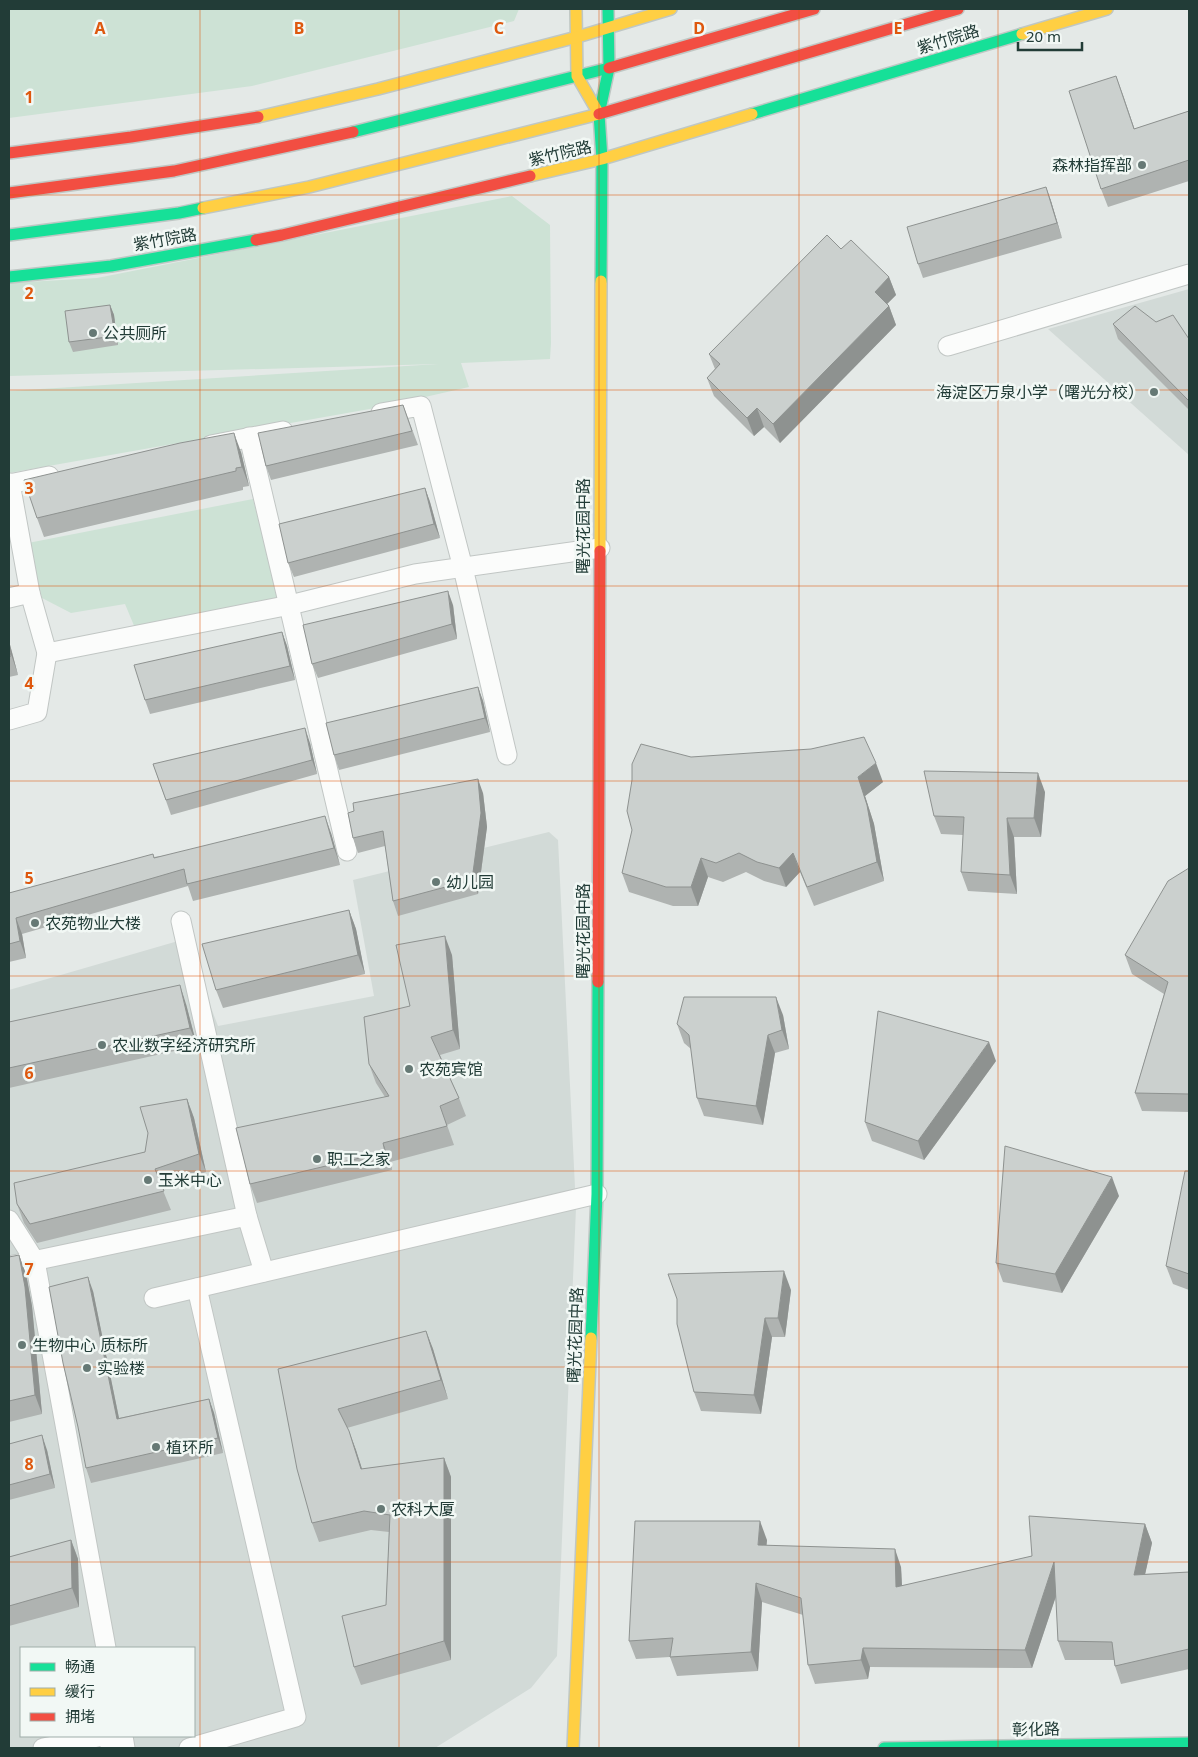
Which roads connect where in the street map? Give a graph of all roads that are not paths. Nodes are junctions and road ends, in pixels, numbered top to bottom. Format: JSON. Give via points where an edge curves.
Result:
{"nodes":[{"id":1,"x":576,"y":9,"type":"edge"},
{"id":2,"x":608,"y":9,"type":"edge"},
{"id":3,"x":671,"y":9,"type":"edge"},
{"id":4,"x":814,"y":9,"type":"edge"},
{"id":5,"x":958,"y":9,"type":"edge"},
{"id":6,"x":1107,"y":9,"type":"edge"},
{"id":7,"x":608,"y":27,"type":"junction"},
{"id":8,"x":577,"y":37,"type":"junction"},
{"id":9,"x":609,"y":68,"type":"junction"},
{"id":10,"x":577,"y":76,"type":"junction"},
{"id":11,"x":599,"y":114,"type":"junction"},
{"id":12,"x":9,"y":153,"type":"edge"},
{"id":13,"x":602,"y":159,"type":"junction"},
{"id":14,"x":9,"y":192,"type":"edge"},
{"id":15,"x":12,"y":236,"type":"edge"},
{"id":16,"x":1189,"y":274,"type":"edge"},
{"id":17,"x":9,"y":277,"type":"edge"},
{"id":18,"x":948,"y":346,"type":"dead end"},
{"id":19,"x":364,"y":416,"type":"edge"},
{"id":20,"x":297,"y":428,"type":"edge"},
{"id":21,"x":249,"y":437,"type":"junction"},
{"id":22,"x":192,"y":448,"type":"edge"},
{"id":23,"x":67,"y":472,"type":"edge"},
{"id":24,"x":9,"y":483,"type":"edge"},
{"id":25,"x":600,"y":548,"type":"junction"},
{"id":26,"x":462,"y":568,"type":"junction"},
{"id":27,"x":30,"y":593,"type":"junction"},
{"id":28,"x":9,"y":598,"type":"edge"},
{"id":29,"x":290,"y":604,"type":"junction"},
{"id":30,"x":47,"y":653,"type":"junction"},
{"id":31,"x":9,"y":720,"type":"edge"},
{"id":32,"x":507,"y":756,"type":"dead end"},
{"id":33,"x":347,"y":851,"type":"dead end"},
{"id":34,"x":181,"y":921,"type":"dead end"},
{"id":35,"x":597,"y":1194,"type":"junction"},
{"id":36,"x":247,"y":1216,"type":"junction"},
{"id":37,"x":9,"y":1220,"type":"edge"},
{"id":38,"x":35,"y":1261,"type":"junction"},
{"id":39,"x":9,"y":1266,"type":"edge"},
{"id":40,"x":264,"y":1272,"type":"junction"},
{"id":41,"x":197,"y":1288,"type":"junction"},
{"id":42,"x":154,"y":1298,"type":"dead end"},
{"id":43,"x":106,"y":1647,"type":"edge"},
{"id":44,"x":98,"y":1737,"type":"edge"},
{"id":45,"x":104,"y":1737,"type":"edge"},
{"id":46,"x":1189,"y":1743,"type":"edge"},
{"id":47,"x":43,"y":1748,"type":"edge"},
{"id":48,"x":114,"y":1748,"type":"edge"},
{"id":49,"x":189,"y":1748,"type":"edge"},
{"id":50,"x":573,"y":1748,"type":"edge"},
{"id":51,"x":884,"y":1748,"type":"edge"}],
"edges":[{"from":1,"to":8,"type":"main road"},
{"from":2,"to":7,"type":"main road"},
{"from":3,"to":7,"type":"main road"},
{"from":4,"to":9,"type":"main road"},
{"from":5,"to":11,"type":"main road","name":"紫竹院路"},
{"from":6,"to":13,"type":"main road","name":"紫竹院路"},
{"from":7,"to":8,"type":"main road"},
{"from":7,"to":9,"type":"main road"},
{"from":8,"to":10,"type":"main road"},
{"from":8,"to":12,"type":"main road","via":[[378,90],[269,115]]},
{"from":9,"to":10,"type":"main road"},
{"from":9,"to":11,"type":"main road"},
{"from":10,"to":11,"type":"main road"},
{"from":10,"to":14,"type":"main road","via":[[334,137],[174,171]]},
{"from":11,"to":13,"type":"main road","name":"曙光花园中路"},
{"from":11,"to":15,"type":"main road","name":"紫竹院路","via":[[310,187],[179,213]]},
{"from":13,"to":17,"type":"main road","name":"紫竹院路","via":[[282,235],[111,266]]},
{"from":13,"to":25,"type":"main road","name":"曙光花园中路"},
{"from":16,"to":18,"type":"street"},
{"from":19,"to":26,"type":"street","via":[[421,406]]},
{"from":20,"to":21,"type":"street"},
{"from":21,"to":22,"type":"street"},
{"from":21,"to":29,"type":"street"},
{"from":23,"to":24,"type":"street"},
{"from":24,"to":27,"type":"street"},
{"from":25,"to":26,"type":"street"},
{"from":25,"to":35,"type":"main road","name":"曙光花园中路"},
{"from":26,"to":29,"type":"street","via":[[415,574]]},
{"from":26,"to":32,"type":"street"},
{"from":27,"to":28,"type":"street"},
{"from":27,"to":30,"type":"street"},
{"from":29,"to":30,"type":"street"},
{"from":29,"to":33,"type":"street"},
{"from":30,"to":31,"type":"street","via":[[37,712]]},
{"from":34,"to":36,"type":"street"},
{"from":35,"to":40,"type":"street"},
{"from":35,"to":50,"type":"main road","name":"曙光花园中路"},
{"from":36,"to":38,"type":"street"},
{"from":36,"to":40,"type":"street"},
{"from":37,"to":38,"type":"street"},
{"from":38,"to":39,"type":"street"},
{"from":38,"to":43,"type":"street"},
{"from":40,"to":41,"type":"street"},
{"from":41,"to":42,"type":"street"},
{"from":41,"to":49,"type":"street","via":[[296,1717]]},
{"from":44,"to":47,"type":"street"},
{"from":45,"to":48,"type":"street"},
{"from":46,"to":51,"type":"main road","name":"彰化路"}]}
